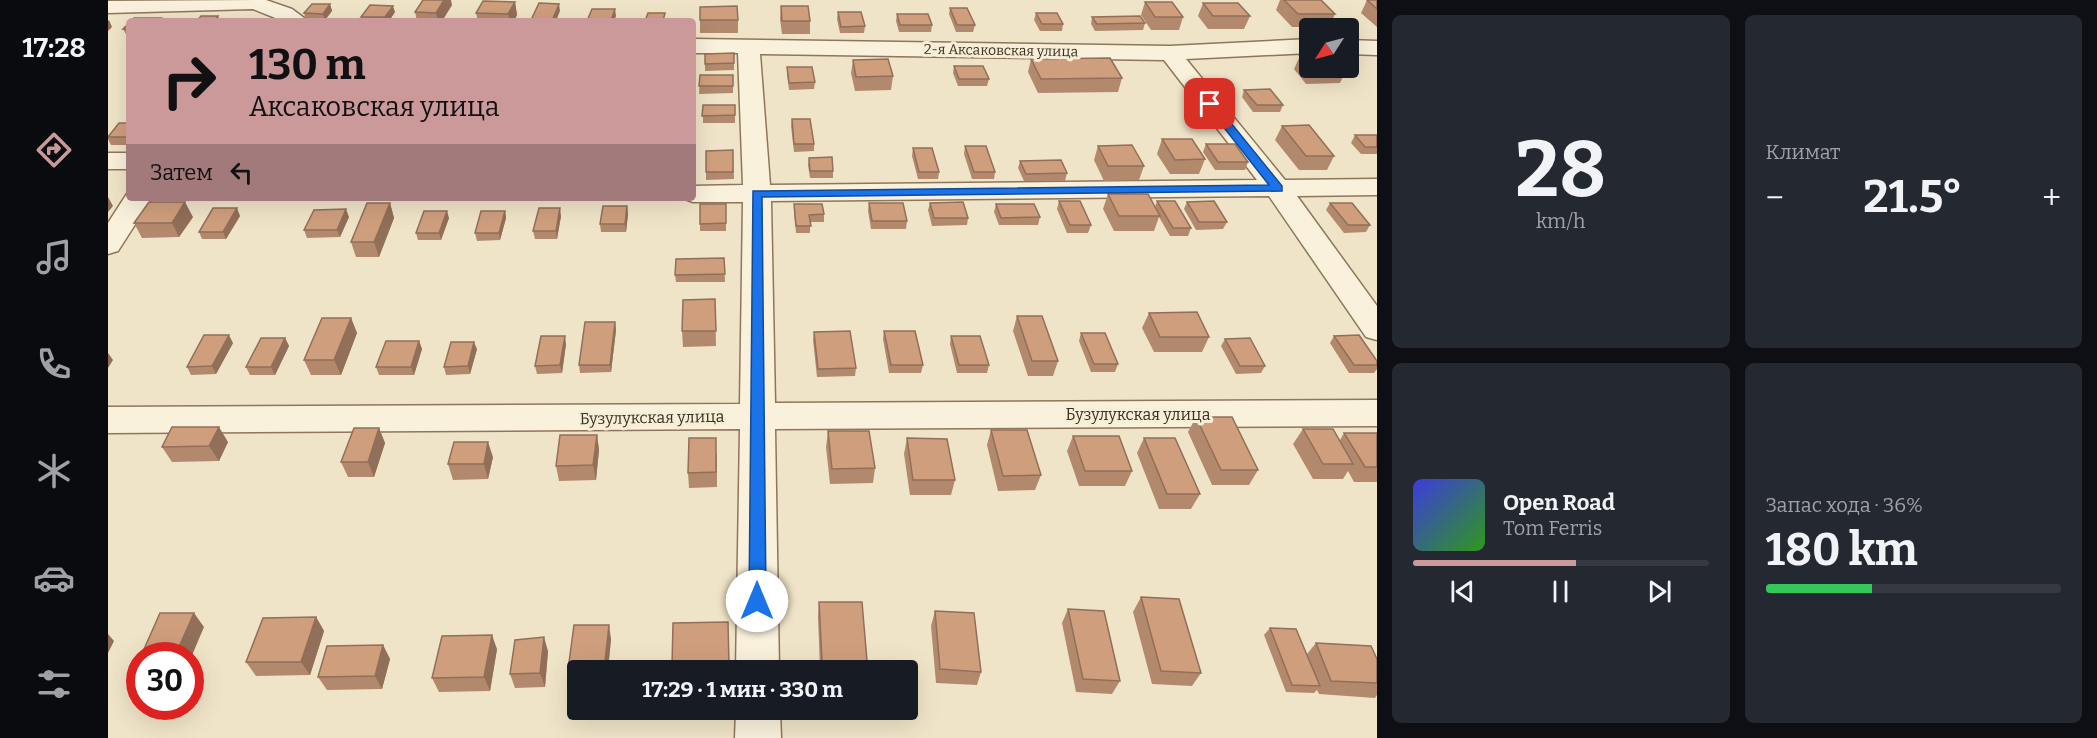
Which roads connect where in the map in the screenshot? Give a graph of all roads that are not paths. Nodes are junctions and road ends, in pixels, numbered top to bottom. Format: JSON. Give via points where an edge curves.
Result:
{"nodes":[{"id":1,"x":108,"y":7,"type":"edge"},
{"id":2,"x":293,"y":18,"type":"edge"},
{"id":3,"x":696,"y":46,"type":"edge"},
{"id":4,"x":749,"y":47,"type":"junction"},
{"id":5,"x":1299,"y":47,"type":"edge"},
{"id":6,"x":1359,"y":47,"type":"edge"},
{"id":7,"x":1377,"y":48,"type":"edge"},
{"id":8,"x":1170,"y":54,"type":"junction"},
{"id":9,"x":108,"y":161,"type":"edge"},
{"id":10,"x":126,"y":162,"type":"edge"},
{"id":11,"x":1377,"y":187,"type":"edge"},
{"id":12,"x":1278,"y":189,"type":"junction"},
{"id":13,"x":696,"y":194,"type":"edge"},
{"id":14,"x":757,"y":194,"type":"junction"},
{"id":15,"x":136,"y":201,"type":"edge"},
{"id":16,"x":108,"y":245,"type":"edge"},
{"id":17,"x":1377,"y":329,"type":"edge"},
{"id":18,"x":1377,"y":413,"type":"edge"},
{"id":19,"x":756,"y":416,"type":"junction"},
{"id":20,"x":108,"y":420,"type":"edge"},
{"id":21,"x":758,"y":660,"type":"edge"},
{"id":22,"x":758,"y":720,"type":"edge"},
{"id":23,"x":758,"y":738,"type":"edge"}],
"edges":[{"from":1,"to":2,"type":"street","via":[[255,3]]},
{"from":3,"to":4,"type":"street","name":"2-я Аксаковская улица"},
{"from":4,"to":8,"type":"street","name":"2-я Аксаковская улица"},
{"from":4,"to":14,"type":"street"},
{"from":5,"to":8,"type":"street","name":"2-я Аксаковская улица"},
{"from":6,"to":7,"type":"street"},
{"from":8,"to":12,"type":"street"},
{"from":9,"to":10,"type":"street"},
{"from":11,"to":12,"type":"street"},
{"from":12,"to":14,"type":"street"},
{"from":12,"to":17,"type":"street"},
{"from":13,"to":14,"type":"street"},
{"from":14,"to":19,"type":"street"},
{"from":15,"to":16,"type":"street"},
{"from":18,"to":19,"type":"street","name":"Бузулукская улица"},
{"from":19,"to":20,"type":"street","name":"Бузулукская улица"},
{"from":19,"to":21,"type":"street"},
{"from":22,"to":23,"type":"street"}]}
